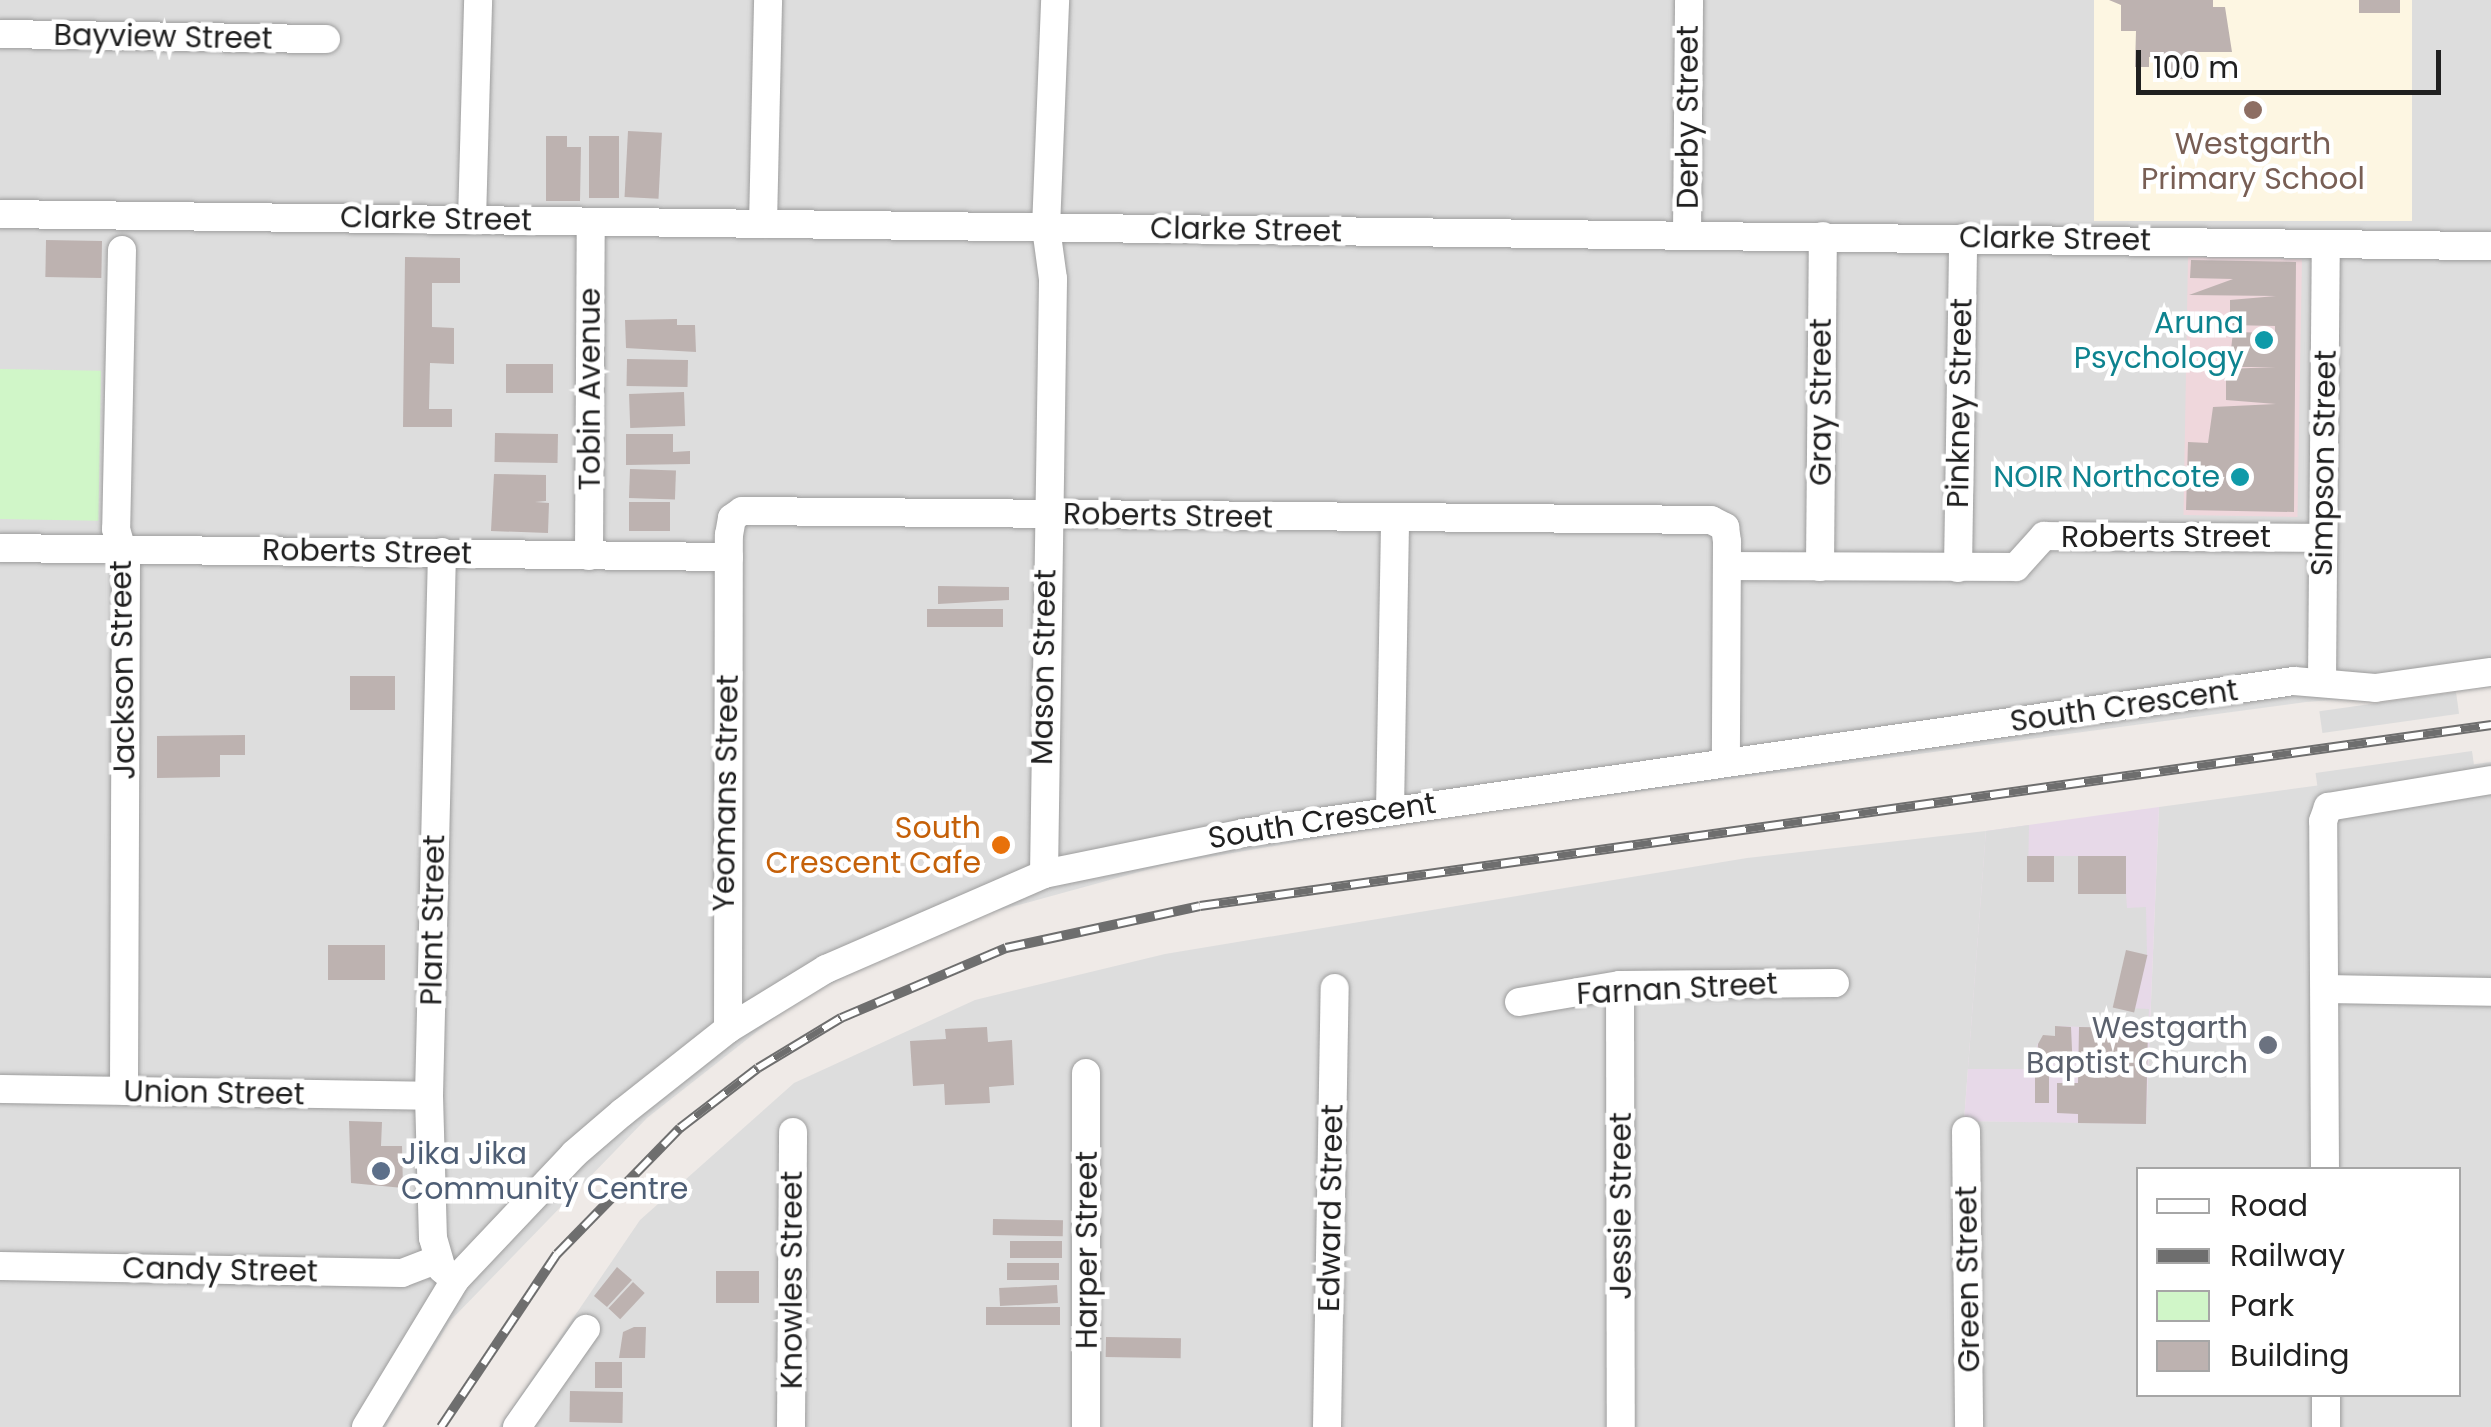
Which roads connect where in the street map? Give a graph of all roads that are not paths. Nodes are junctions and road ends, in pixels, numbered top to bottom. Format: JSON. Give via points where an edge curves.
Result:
{"nodes":[{"id":1,"x":478,"y":0,"type":"edge"},
{"id":2,"x":768,"y":0,"type":"edge"},
{"id":3,"x":1055,"y":0,"type":"edge"},
{"id":4,"x":1689,"y":0,"type":"edge"},
{"id":5,"x":0,"y":34,"type":"edge"},
{"id":6,"x":326,"y":39,"type":"dead end"},
{"id":7,"x":0,"y":214,"type":"edge"},
{"id":8,"x":472,"y":220,"type":"junction"},
{"id":9,"x":591,"y":222,"type":"junction"},
{"id":10,"x":763,"y":224,"type":"junction"},
{"id":11,"x":1053,"y":228,"type":"junction"},
{"id":12,"x":1687,"y":234,"type":"junction"},
{"id":13,"x":1822,"y":236,"type":"junction"},
{"id":14,"x":1963,"y":238,"type":"junction"},
{"id":15,"x":2326,"y":244,"type":"junction"},
{"id":16,"x":2491,"y":246,"type":"edge"},
{"id":17,"x":122,"y":250,"type":"dead end"},
{"id":18,"x":1049,"y":515,"type":"junction"},
{"id":19,"x":1395,"y":520,"type":"junction"},
{"id":20,"x":2323,"y":538,"type":"junction"},
{"id":21,"x":0,"y":548,"type":"edge"},
{"id":22,"x":121,"y":548,"type":"junction"},
{"id":23,"x":442,"y":552,"type":"junction"},
{"id":24,"x":589,"y":556,"type":"junction"},
{"id":25,"x":729,"y":557,"type":"junction"},
{"id":26,"x":1728,"y":566,"type":"junction"},
{"id":27,"x":1820,"y":567,"type":"junction"},
{"id":28,"x":1958,"y":568,"type":"junction"},
{"id":29,"x":2491,"y":672,"type":"edge"},
{"id":30,"x":2322,"y":682,"type":"junction"},
{"id":31,"x":1726,"y":762,"type":"junction"},
{"id":32,"x":2491,"y":780,"type":"edge"},
{"id":33,"x":1390,"y":811,"type":"junction"},
{"id":34,"x":1044,"y":874,"type":"junction"},
{"id":35,"x":1835,"y":983,"type":"dead end"},
{"id":36,"x":1620,"y":985,"type":"junction"},
{"id":37,"x":1334,"y":988,"type":"dead end"},
{"id":38,"x":2326,"y":989,"type":"junction"},
{"id":39,"x":2491,"y":992,"type":"edge"},
{"id":40,"x":1519,"y":1002,"type":"dead end"},
{"id":41,"x":728,"y":1029,"type":"junction"},
{"id":42,"x":1086,"y":1072,"type":"dead end"},
{"id":43,"x":0,"y":1089,"type":"edge"},
{"id":44,"x":124,"y":1091,"type":"junction"},
{"id":45,"x":429,"y":1096,"type":"junction"},
{"id":46,"x":793,"y":1132,"type":"dead end"},
{"id":47,"x":1966,"y":1132,"type":"dead end"},
{"id":48,"x":2325,"y":1167,"type":"edge"},
{"id":49,"x":0,"y":1266,"type":"edge"},
{"id":50,"x":446,"y":1270,"type":"junction"},
{"id":51,"x":586,"y":1329,"type":"dead end"},
{"id":52,"x":2326,"y":1397,"type":"edge"},
{"id":53,"x":366,"y":1427,"type":"edge"},
{"id":54,"x":517,"y":1427,"type":"edge"},
{"id":55,"x":791,"y":1427,"type":"edge"},
{"id":56,"x":1086,"y":1427,"type":"edge"},
{"id":57,"x":1327,"y":1427,"type":"edge"},
{"id":58,"x":1621,"y":1427,"type":"edge"},
{"id":59,"x":1969,"y":1427,"type":"edge"},
{"id":60,"x":2326,"y":1427,"type":"edge"}],
"edges":[{"from":1,"to":8,"type":"street"},
{"from":2,"to":10,"type":"street"},
{"from":3,"to":11,"type":"street","name":"Mason Street"},
{"from":4,"to":12,"type":"street","name":"Derby Street"},
{"from":5,"to":6,"type":"street","name":"Bayview Street"},
{"from":7,"to":8,"type":"street","name":"Clarke Street"},
{"from":8,"to":9,"type":"street","name":"Clarke Street"},
{"from":9,"to":10,"type":"street","name":"Clarke Street"},
{"from":9,"to":24,"type":"street","name":"Tobin Avenue"},
{"from":10,"to":11,"type":"street","name":"Clarke Street"},
{"from":11,"to":12,"type":"street","name":"Clarke Street"},
{"from":11,"to":18,"type":"street","name":"Mason Street"},
{"from":12,"to":13,"type":"street","name":"Clarke Street"},
{"from":13,"to":14,"type":"street","name":"Clarke Street"},
{"from":13,"to":27,"type":"street","name":"Gray Street"},
{"from":14,"to":15,"type":"street","name":"Clarke Street"},
{"from":14,"to":28,"type":"street","name":"Pinkney Street"},
{"from":15,"to":16,"type":"street","name":"Clarke Street"},
{"from":15,"to":20,"type":"street","name":"Simpson Street"},
{"from":17,"to":22,"type":"street","name":"Jackson Street","via":[[116,529]]},
{"from":18,"to":19,"type":"street","name":"Roberts Street"},
{"from":18,"to":25,"type":"street","name":"Roberts Street","via":[[742,511],[732,518]]},
{"from":18,"to":34,"type":"street","name":"Mason Street"},
{"from":19,"to":26,"type":"street","name":"Roberts Street","via":[[1711,520],[1725,527]]},
{"from":19,"to":33,"type":"street"},
{"from":20,"to":28,"type":"street","name":"Roberts Street","via":[[2044,536],[2016,567]]},
{"from":20,"to":30,"type":"street","name":"Simpson Street"},
{"from":21,"to":22,"type":"street","name":"Roberts Street"},
{"from":22,"to":23,"type":"street","name":"Roberts Street"},
{"from":22,"to":44,"type":"street","name":"Jackson Street"},
{"from":23,"to":24,"type":"street","name":"Roberts Street"},
{"from":23,"to":45,"type":"street","name":"Plant Street"},
{"from":24,"to":25,"type":"street","name":"Roberts Street"},
{"from":25,"to":41,"type":"street","name":"Yeomans Street"},
{"from":26,"to":27,"type":"street","name":"Roberts Street"},
{"from":26,"to":31,"type":"street"},
{"from":27,"to":28,"type":"street","name":"Roberts Street"},
{"from":29,"to":30,"type":"street","name":"South Crescent","via":[[2374,688]]},
{"from":30,"to":31,"type":"street","name":"South Crescent"},
{"from":31,"to":33,"type":"street","name":"South Crescent"},
{"from":32,"to":38,"type":"street","via":[[2328,806]]},
{"from":33,"to":34,"type":"street","name":"South Crescent","via":[[1136,852]]},
{"from":34,"to":41,"type":"street","name":"South Crescent","via":[[826,968]]},
{"from":35,"to":36,"type":"street","name":"Farnan Street"},
{"from":36,"to":40,"type":"street","name":"Farnan Street"},
{"from":36,"to":58,"type":"street","name":"Jessie Street"},
{"from":37,"to":57,"type":"street","name":"Edward Street"},
{"from":38,"to":39,"type":"street"},
{"from":38,"to":48,"type":"street"},
{"from":41,"to":50,"type":"street","name":"South Crescent","via":[[574,1154]]},
{"from":42,"to":56,"type":"street","name":"Harper Street"},
{"from":43,"to":44,"type":"street","name":"Union Street"},
{"from":44,"to":45,"type":"street","name":"Union Street"},
{"from":45,"to":50,"type":"street","name":"Plant Street"},
{"from":46,"to":55,"type":"street","name":"Knowles Street"},
{"from":47,"to":59,"type":"street","name":"Green Street"},
{"from":49,"to":50,"type":"street","name":"Candy Street"},
{"from":50,"to":53,"type":"street","name":"South Crescent"},
{"from":51,"to":54,"type":"street"},
{"from":52,"to":60,"type":"street"}]}
